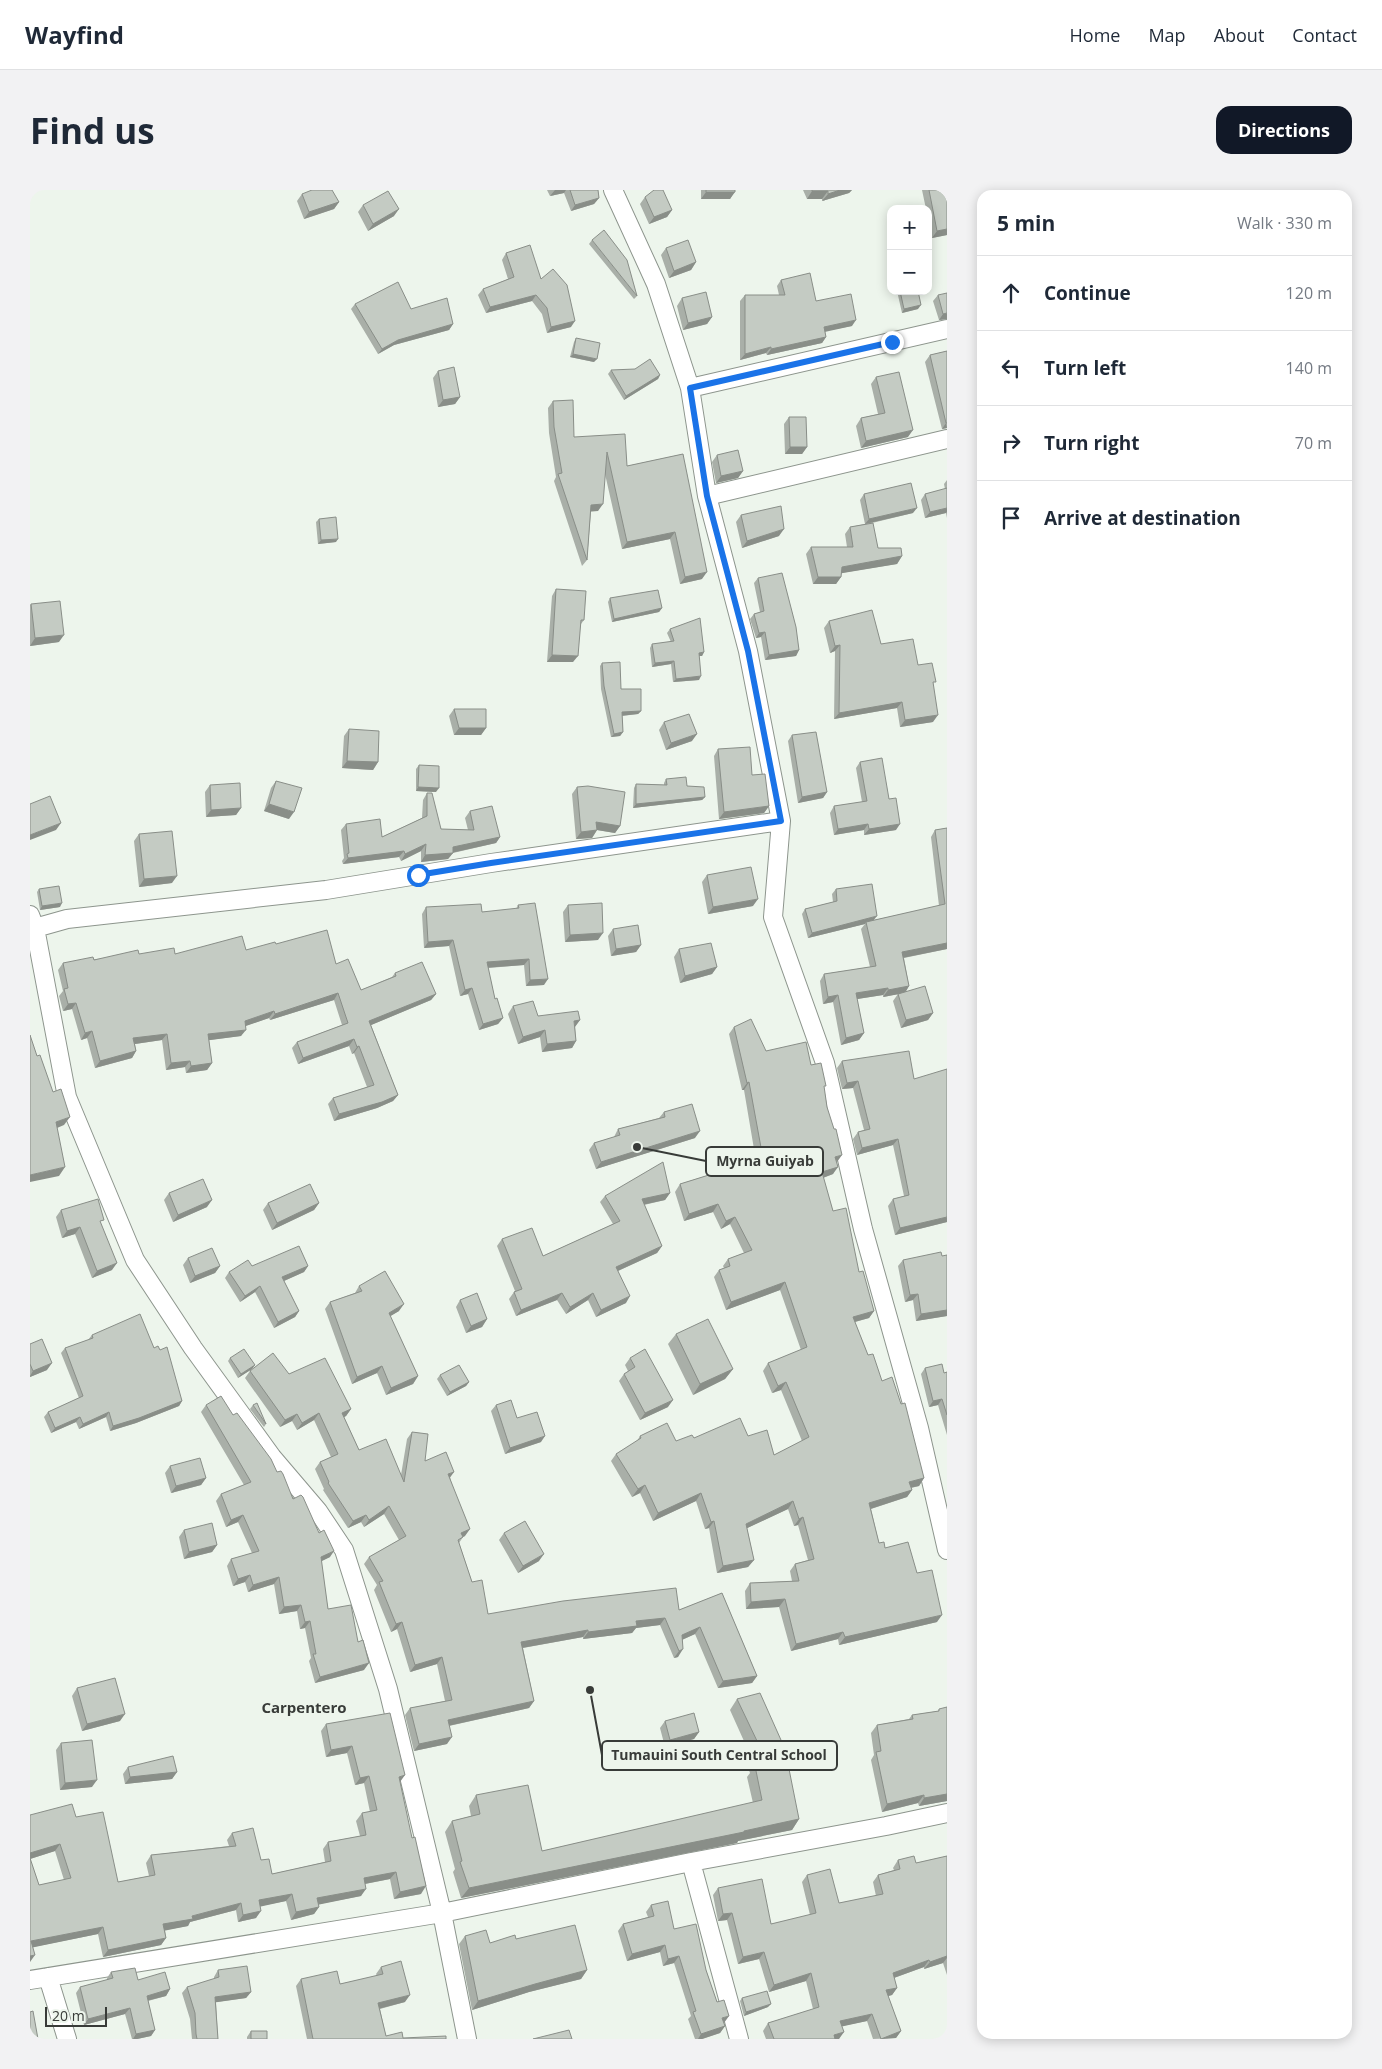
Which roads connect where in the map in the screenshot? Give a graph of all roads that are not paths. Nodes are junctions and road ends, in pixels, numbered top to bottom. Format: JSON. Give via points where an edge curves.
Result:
{"nodes":[{"id":1,"x":613,"y":190,"type":"edge"},
{"id":2,"x":947,"y":329,"type":"edge"},
{"id":3,"x":690,"y":388,"type":"junction"},
{"id":4,"x":947,"y":440,"type":"edge"},
{"id":5,"x":707,"y":496,"type":"junction"},
{"id":6,"x":781,"y":821,"type":"junction"},
{"id":7,"x":32,"y":921,"type":"edge"},
{"id":8,"x":947,"y":1550,"type":"edge"},
{"id":9,"x":947,"y":1813,"type":"edge"},
{"id":10,"x":691,"y":1862,"type":"junction"},
{"id":11,"x":442,"y":1912,"type":"junction"},
{"id":12,"x":48,"y":1977,"type":"junction"},
{"id":13,"x":30,"y":1980,"type":"edge"},
{"id":14,"x":67,"y":2039,"type":"edge"},
{"id":15,"x":467,"y":2039,"type":"edge"},
{"id":16,"x":738,"y":2039,"type":"edge"}],
"edges":[{"from":1,"to":3,"type":"street","via":[[656,284]]},
{"from":2,"to":3,"type":"street"},
{"from":3,"to":5,"type":"street"},
{"from":4,"to":5,"type":"street"},
{"from":5,"to":6,"type":"street","via":[[748,651]]},
{"from":6,"to":7,"type":"street","via":[[326,890]]},
{"from":6,"to":8,"type":"street","via":[[773,917],[825,1063],[863,1229],[919,1428]]},
{"from":7,"to":11,"type":"street","via":[[67,1097],[135,1260],[267,1450],[318,1512],[344,1550],[388,1689]]},
{"from":9,"to":10,"type":"street"},
{"from":10,"to":11,"type":"street"},
{"from":10,"to":16,"type":"street"},
{"from":11,"to":12,"type":"street"},
{"from":11,"to":15,"type":"street"},
{"from":12,"to":13,"type":"street"},
{"from":12,"to":14,"type":"street"}]}
